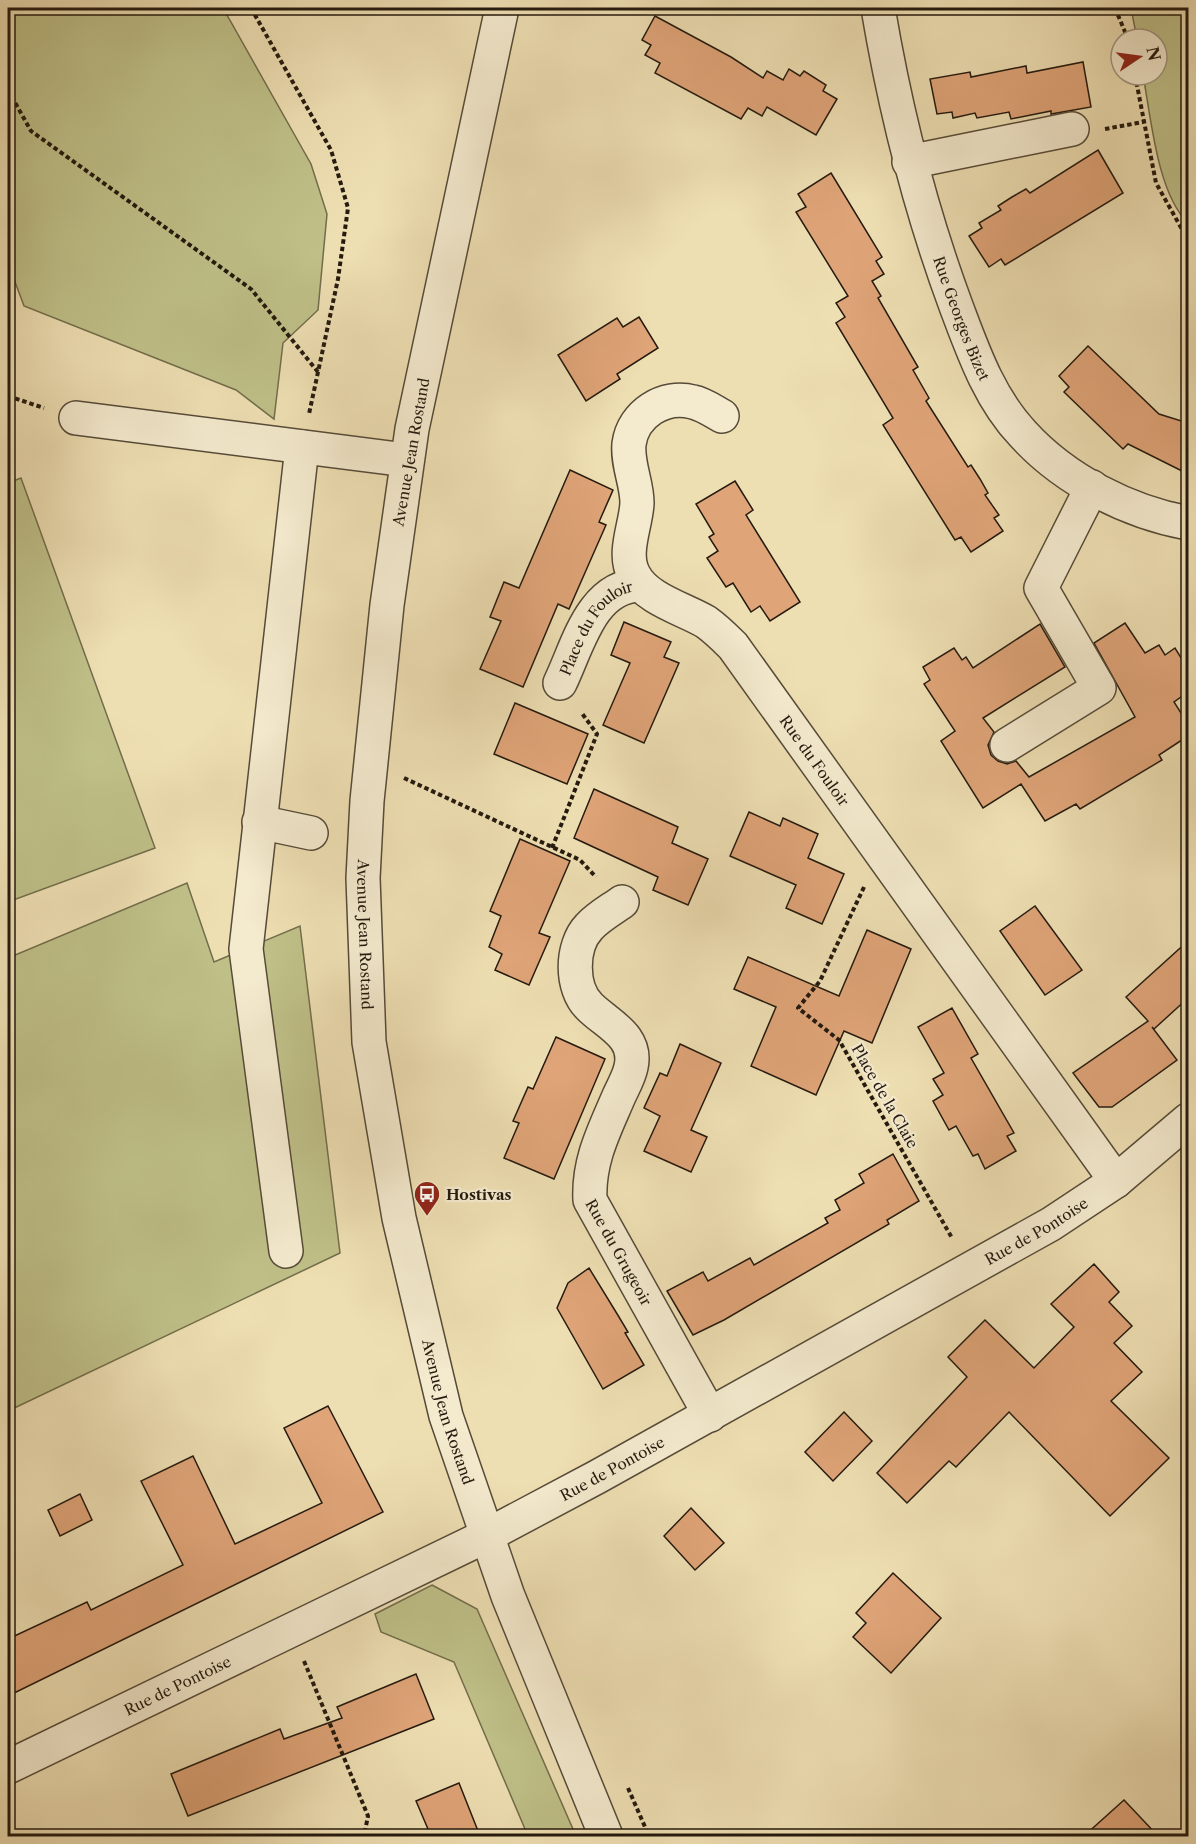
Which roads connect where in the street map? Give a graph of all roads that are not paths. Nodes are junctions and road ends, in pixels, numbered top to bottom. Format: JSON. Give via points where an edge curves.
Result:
{"nodes":[{"id":1,"x":502,"y":8,"type":"edge"},
{"id":2,"x":878,"y":8,"type":"edge"},
{"id":3,"x":1072,"y":129,"type":"dead end"},
{"id":4,"x":909,"y":162,"type":"junction"},
{"id":5,"x":722,"y":416,"type":"dead end"},
{"id":6,"x":76,"y":418,"type":"dead end"},
{"id":7,"x":302,"y":447,"type":"junction"},
{"id":8,"x":406,"y":460,"type":"junction"},
{"id":9,"x":1092,"y":487,"type":"junction"},
{"id":10,"x":1188,"y":523,"type":"edge"},
{"id":11,"x":640,"y":585,"type":"junction"},
{"id":12,"x":560,"y":683,"type":"road end"},
{"id":13,"x":1008,"y":744,"type":"dead end"},
{"id":14,"x":259,"y":822,"type":"junction"},
{"id":15,"x":311,"y":833,"type":"dead end"},
{"id":16,"x":622,"y":902,"type":"road end"},
{"id":17,"x":1188,"y":1120,"type":"edge"},
{"id":18,"x":1116,"y":1181,"type":"junction"},
{"id":19,"x":286,"y":1251,"type":"dead end"},
{"id":20,"x":710,"y":1415,"type":"junction"},
{"id":21,"x":486,"y":1536,"type":"junction"},
{"id":22,"x":8,"y":1767,"type":"edge"},
{"id":23,"x":606,"y":1836,"type":"edge"}],
"edges":[{"from":1,"to":8,"type":"street","name":"Avenue Jean Rostand"},
{"from":2,"to":4,"type":"street","name":"Rue Georges Bizet"},
{"from":3,"to":4,"type":"street"},
{"from":4,"to":9,"type":"street","name":"Rue Georges Bizet","via":[[950,290],[992,391],[1022,434]]},
{"from":5,"to":11,"type":"street","via":[[694,402],[668,402],[643,414],[631,434],[629,457],[637,495],[629,558]]},
{"from":6,"to":7,"type":"street"},
{"from":7,"to":8,"type":"street"},
{"from":7,"to":14,"type":"street"},
{"from":8,"to":21,"type":"street","name":"Avenue Jean Rostand","via":[[370,763],[363,878],[369,1042],[395,1199],[428,1349],[458,1456]]},
{"from":9,"to":10,"type":"street","name":"Rue Georges Bizet","via":[[1148,513]]},
{"from":9,"to":13,"type":"street","via":[[1041,588],[1099,688]]},
{"from":11,"to":12,"type":"street","name":"Place du Fouloir","via":[[617,589],[597,606]]},
{"from":11,"to":18,"type":"street","name":"Rue du Fouloir","via":[[705,622],[734,646]]},
{"from":14,"to":15,"type":"street"},
{"from":14,"to":19,"type":"street","via":[[246,949]]},
{"from":16,"to":20,"type":"street","name":"Rue du Grugeoir","via":[[588,927],[574,965],[588,1006],[620,1030],[627,1041],[632,1066],[592,1160],[590,1200]]},
{"from":17,"to":18,"type":"street","name":"Rue de Pontoise"},
{"from":18,"to":20,"type":"street","name":"Rue de Pontoise","via":[[1051,1224]]},
{"from":20,"to":21,"type":"street","name":"Rue de Pontoise"},
{"from":21,"to":22,"type":"street","name":"Rue de Pontoise"},
{"from":21,"to":23,"type":"street","name":"Avenue Jean Rostand"}]}
